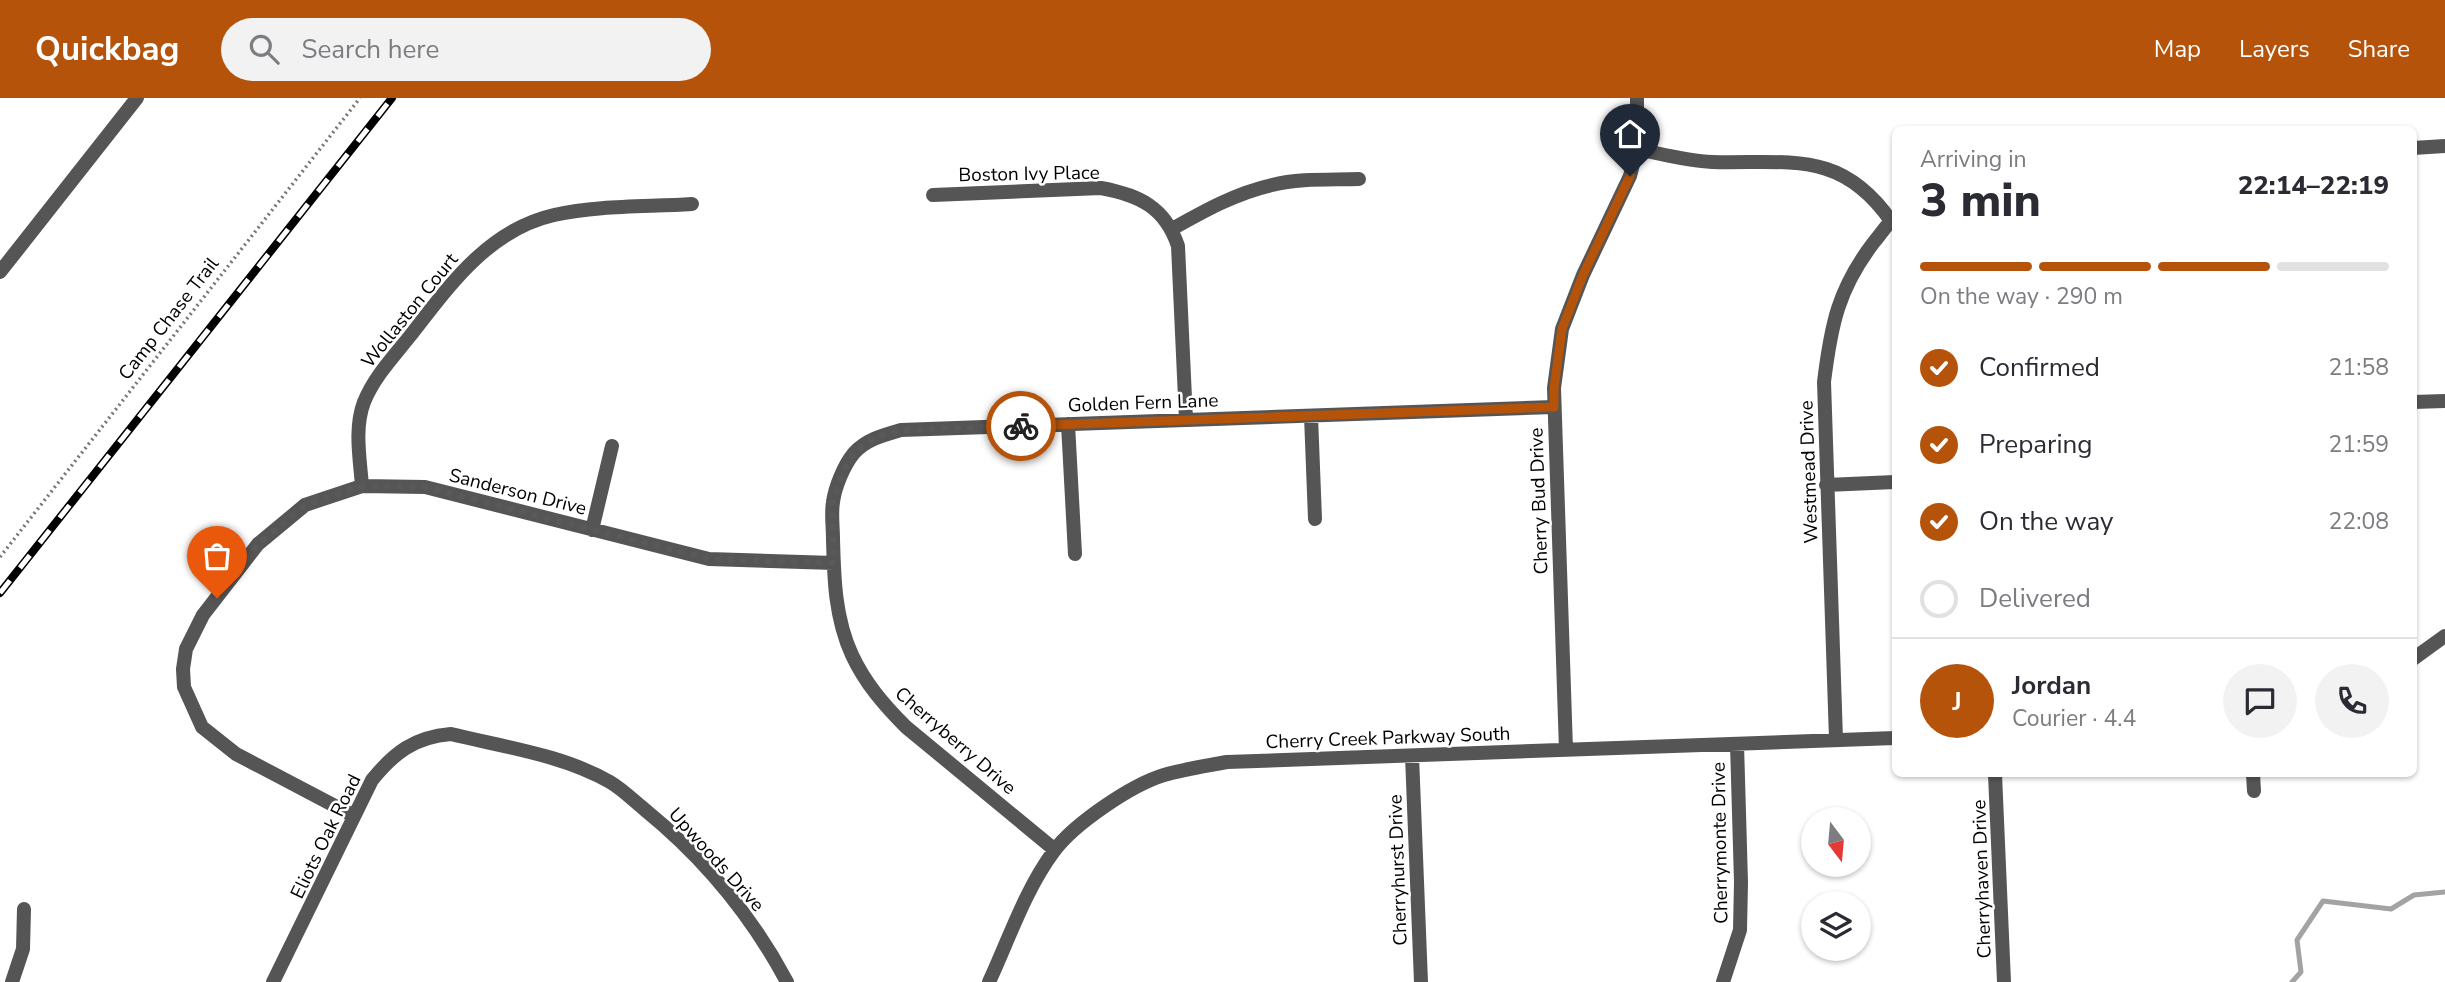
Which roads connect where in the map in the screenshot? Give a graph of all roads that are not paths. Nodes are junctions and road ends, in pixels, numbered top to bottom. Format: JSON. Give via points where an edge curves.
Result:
{"nodes":[{"id":1,"x":137,"y":98,"type":"edge"},
{"id":2,"x":1637,"y":98,"type":"edge"},
{"id":3,"x":2445,"y":146,"type":"edge"},
{"id":4,"x":2417,"y":148,"type":"edge"},
{"id":5,"x":1637,"y":149,"type":"junction"},
{"id":6,"x":1359,"y":179,"type":"dead end"},
{"id":7,"x":933,"y":195,"type":"dead end"},
{"id":8,"x":692,"y":204,"type":"dead end"},
{"id":9,"x":1892,"y":218,"type":"edge"},
{"id":10,"x":1892,"y":220,"type":"edge"},
{"id":11,"x":1172,"y":229,"type":"junction"},
{"id":12,"x":0,"y":272,"type":"edge"},
{"id":13,"x":2445,"y":401,"type":"edge"},
{"id":14,"x":2417,"y":402,"type":"edge"},
{"id":15,"x":1554,"y":407,"type":"junction"},
{"id":16,"x":1311,"y":416,"type":"junction"},
{"id":17,"x":1186,"y":420,"type":"junction"},
{"id":18,"x":1068,"y":424,"type":"junction"},
{"id":19,"x":612,"y":446,"type":"dead end"},
{"id":20,"x":1892,"y":482,"type":"edge"},
{"id":21,"x":1826,"y":485,"type":"junction"},
{"id":22,"x":362,"y":486,"type":"junction"},
{"id":23,"x":1315,"y":519,"type":"dead end"},
{"id":24,"x":592,"y":530,"type":"junction"},
{"id":25,"x":1075,"y":554,"type":"dead end"},
{"id":26,"x":834,"y":563,"type":"junction"},
{"id":27,"x":2445,"y":636,"type":"edge"},
{"id":28,"x":2417,"y":656,"type":"edge"},
{"id":29,"x":439,"y":735,"type":"joint"},
{"id":30,"x":1892,"y":738,"type":"edge"},
{"id":31,"x":1836,"y":739,"type":"junction"},
{"id":32,"x":1737,"y":744,"type":"junction"},
{"id":33,"x":1566,"y":750,"type":"junction"},
{"id":34,"x":1412,"y":756,"type":"junction"},
{"id":35,"x":1995,"y":777,"type":"edge"},
{"id":36,"x":2253,"y":777,"type":"edge"},
{"id":37,"x":2254,"y":791,"type":"dead end"},
{"id":38,"x":354,"y":816,"type":"junction"},
{"id":39,"x":1055,"y":850,"type":"junction"},
{"id":40,"x":24,"y":909,"type":"dead end"},
{"id":41,"x":12,"y":982,"type":"edge"},
{"id":42,"x":273,"y":982,"type":"edge"},
{"id":43,"x":787,"y":982,"type":"edge"},
{"id":44,"x":989,"y":982,"type":"edge"},
{"id":45,"x":1421,"y":982,"type":"edge"},
{"id":46,"x":1723,"y":982,"type":"edge"},
{"id":47,"x":2004,"y":982,"type":"edge"}],
"edges":[{"from":1,"to":12,"type":"street"},
{"from":2,"to":5,"type":"street","name":"Cherry Bud Drive"},
{"from":3,"to":4,"type":"street"},
{"from":5,"to":9,"type":"street","via":[[1708,162],[1822,166],[1868,192]]},
{"from":5,"to":15,"type":"street","name":"Cherry Bud Drive","via":[[1630,176],[1562,329]]},
{"from":6,"to":11,"type":"street","via":[[1273,184],[1239,195]]},
{"from":7,"to":11,"type":"street","name":"Boston Ivy Place","via":[[1101,188],[1147,204],[1164,216]]},
{"from":8,"to":22,"type":"street","name":"Wollaston Court","via":[[553,215],[515,229],[482,251],[456,277],[364,402],[358,429]]},
{"from":10,"to":21,"type":"street","name":"Westmead Drive","via":[[1842,295],[1830,332],[1824,382]]},
{"from":11,"to":17,"type":"street","via":[[1180,270]]},
{"from":13,"to":14,"type":"street"},
{"from":15,"to":16,"type":"street","name":"Golden Fern Lane"},
{"from":15,"to":33,"type":"street","name":"Cherry Bud Drive"},
{"from":16,"to":17,"type":"street","name":"Golden Fern Lane"},
{"from":16,"to":23,"type":"street"},
{"from":17,"to":18,"type":"street","name":"Golden Fern Lane"},
{"from":18,"to":25,"type":"street"},
{"from":18,"to":26,"type":"street","name":"Golden Fern Lane","via":[[901,430],[876,437],[854,453],[834,496]]},
{"from":19,"to":24,"type":"street"},
{"from":20,"to":21,"type":"street"},
{"from":21,"to":31,"type":"street","name":"Westmead Drive"},
{"from":22,"to":24,"type":"street","name":"Sanderson Drive","via":[[425,487]]},
{"from":22,"to":38,"type":"street","name":"Sanderson Drive","via":[[305,505],[258,544],[203,615],[186,649],[183,669],[184,687],[202,727],[236,754]]},
{"from":24,"to":26,"type":"street","name":"Sanderson Drive","via":[[709,559]]},
{"from":26,"to":39,"type":"street","name":"Cherryberry Drive","via":[[841,625],[856,663],[879,698],[906,727]]},
{"from":27,"to":28,"type":"street"},
{"from":29,"to":38,"type":"street","name":"Eliots Oak Road","via":[[391,757],[372,780]]},
{"from":29,"to":43,"type":"street","name":"Upwoods Drive","via":[[451,734],[561,762],[612,783],[666,827],[735,901]]},
{"from":30,"to":31,"type":"street","name":"Cherry Creek Parkway South"},
{"from":31,"to":32,"type":"street","name":"Cherry Creek Parkway South"},
{"from":32,"to":33,"type":"street","name":"Cherry Creek Parkway South"},
{"from":32,"to":46,"type":"street","name":"Cherrymonte Drive","via":[[1740,930]]},
{"from":33,"to":34,"type":"street","name":"Cherry Creek Parkway South"},
{"from":34,"to":39,"type":"street","name":"Cherry Creek Parkway South","via":[[1227,762],[1163,775],[1125,793]]},
{"from":34,"to":45,"type":"street","name":"Cherryhurst Drive"},
{"from":35,"to":47,"type":"street","name":"Cherryhaven Drive"},
{"from":36,"to":37,"type":"street"},
{"from":38,"to":42,"type":"street","name":"Eliots Oak Road"},
{"from":39,"to":44,"type":"street","name":"Cherry Creek Parkway South"},
{"from":40,"to":41,"type":"street","via":[[23,950]]}]}
